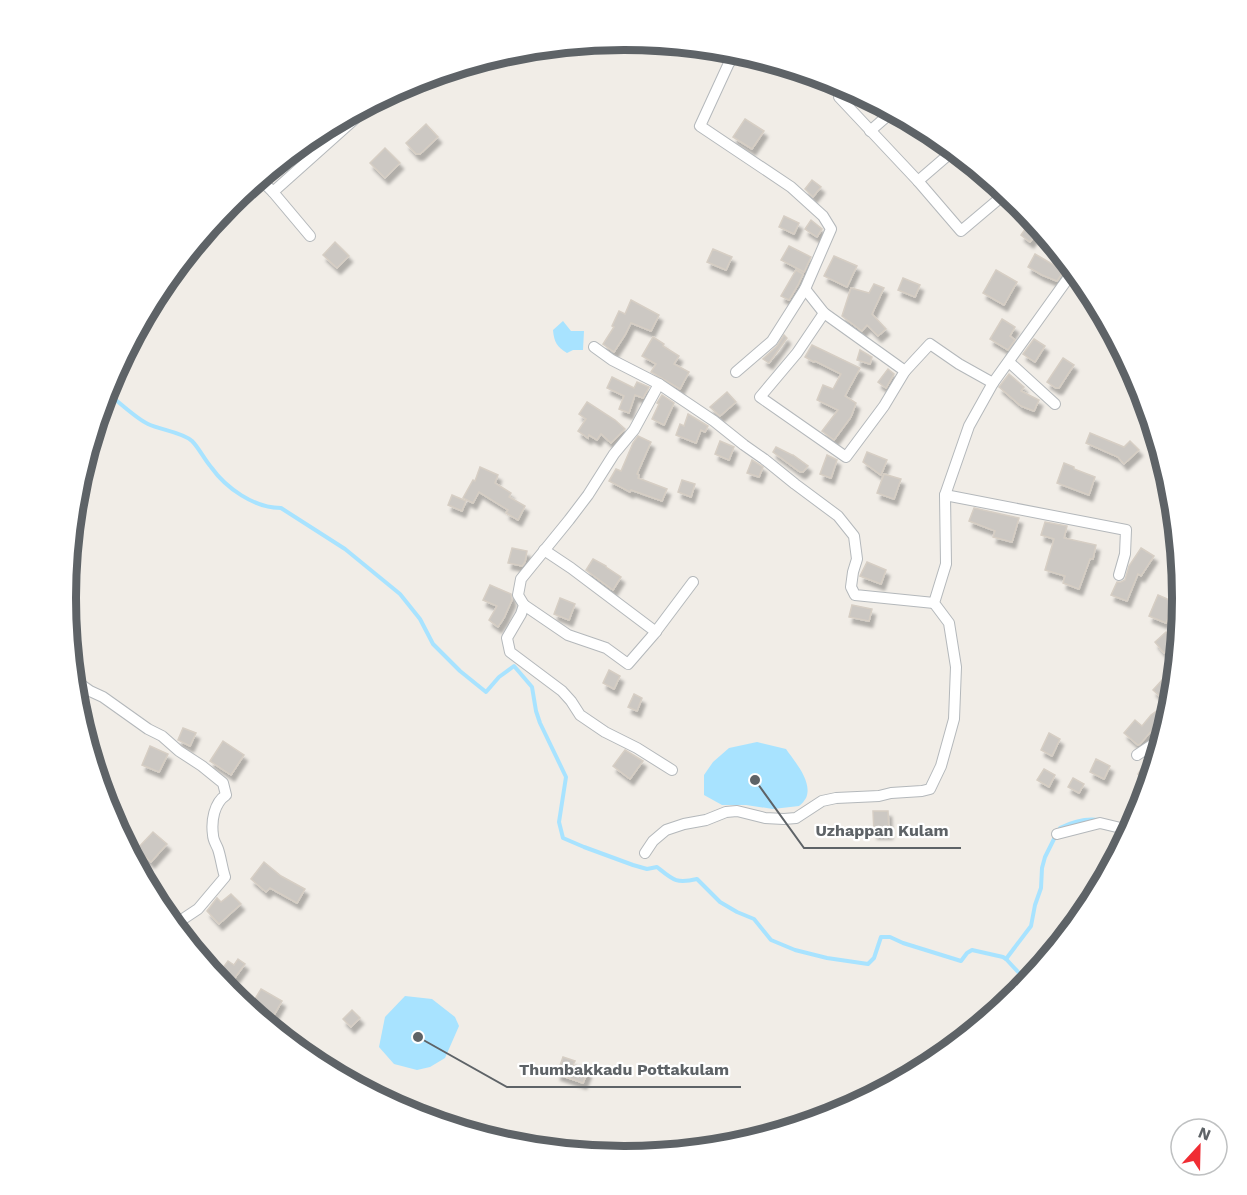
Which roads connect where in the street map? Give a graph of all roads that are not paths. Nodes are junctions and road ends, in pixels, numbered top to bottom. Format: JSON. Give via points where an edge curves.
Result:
{"nodes":[{"id":1,"x":732,"y":60,"type":"edge"},
{"id":2,"x":839,"y":97,"type":"dead end"},
{"id":3,"x":886,"y":117,"type":"edge"},
{"id":4,"x":351,"y":123,"type":"edge"},
{"id":5,"x":870,"y":131,"type":"junction"},
{"id":6,"x":947,"y":156,"type":"edge"},
{"id":7,"x":918,"y":181,"type":"junction"},
{"id":8,"x":264,"y":183,"type":"edge"},
{"id":9,"x":273,"y":192,"type":"junction"},
{"id":10,"x":999,"y":199,"type":"edge"},
{"id":11,"x":310,"y":236,"type":"dead end"},
{"id":12,"x":1068,"y":278,"type":"edge"},
{"id":13,"x":805,"y":289,"type":"junction"},
{"id":14,"x":824,"y":313,"type":"junction"},
{"id":15,"x":594,"y":347,"type":"dead end"},
{"id":16,"x":1009,"y":362,"type":"junction"},
{"id":17,"x":905,"y":371,"type":"junction"},
{"id":18,"x":736,"y":372,"type":"dead end"},
{"id":19,"x":993,"y":383,"type":"junction"},
{"id":20,"x":659,"y":384,"type":"junction"},
{"id":21,"x":1055,"y":404,"type":"dead end"},
{"id":22,"x":945,"y":495,"type":"junction"},
{"id":23,"x":544,"y":550,"type":"junction"},
{"id":24,"x":1119,"y":575,"type":"dead end"},
{"id":25,"x":693,"y":582,"type":"dead end"},
{"id":26,"x":934,"y":603,"type":"junction"},
{"id":27,"x":524,"y":605,"type":"junction"},
{"id":28,"x":656,"y":632,"type":"junction"},
{"id":29,"x":83,"y":687,"type":"edge"},
{"id":30,"x":1151,"y":746,"type":"edge"},
{"id":31,"x":1137,"y":755,"type":"dead end"},
{"id":32,"x":672,"y":770,"type":"dead end"},
{"id":33,"x":1120,"y":828,"type":"edge"},
{"id":34,"x":1057,"y":834,"type":"dead end"},
{"id":35,"x":645,"y":853,"type":"dead end"},
{"id":36,"x":182,"y":921,"type":"edge"}],
"edges":[{"from":1,"to":13,"type":"street","via":[[700,126],[791,187],[823,216],[831,229]]},
{"from":2,"to":5,"type":"street"},
{"from":3,"to":5,"type":"street"},
{"from":4,"to":9,"type":"street"},
{"from":5,"to":7,"type":"street"},
{"from":6,"to":7,"type":"street"},
{"from":7,"to":10,"type":"street","via":[[961,231]]},
{"from":8,"to":9,"type":"street"},
{"from":9,"to":11,"type":"street"},
{"from":12,"to":16,"type":"street"},
{"from":13,"to":14,"type":"street"},
{"from":13,"to":18,"type":"street","via":[[772,341]]},
{"from":14,"to":17,"type":"street"},
{"from":14,"to":17,"type":"street","via":[[760,397],[788,418],[846,457]]},
{"from":15,"to":20,"type":"street"},
{"from":16,"to":19,"type":"street"},
{"from":16,"to":21,"type":"street"},
{"from":17,"to":19,"type":"street","via":[[930,345]]},
{"from":19,"to":22,"type":"street","via":[[969,426]]},
{"from":20,"to":23,"type":"street","via":[[634,430]]},
{"from":20,"to":26,"type":"street","via":[[714,420],[838,516],[854,536],[857,559],[851,587],[855,595]]},
{"from":22,"to":24,"type":"street","via":[[1126,530]]},
{"from":22,"to":26,"type":"street","via":[[946,564]]},
{"from":23,"to":27,"type":"street","via":[[520,579],[518,595]]},
{"from":23,"to":28,"type":"street"},
{"from":25,"to":28,"type":"street"},
{"from":26,"to":35,"type":"street","via":[[949,623],[956,667],[954,719],[930,789],[822,801],[796,818],[726,812],[666,830]]},
{"from":27,"to":28,"type":"street","via":[[568,635],[606,648],[628,664]]},
{"from":27,"to":32,"type":"street","via":[[507,638],[510,652],[562,691],[580,715]]},
{"from":29,"to":36,"type":"street","via":[[162,736],[223,783],[226,795],[215,810],[213,837],[225,877],[198,909]]},
{"from":30,"to":31,"type":"street"},
{"from":33,"to":34,"type":"street","via":[[1100,823]]}]}
